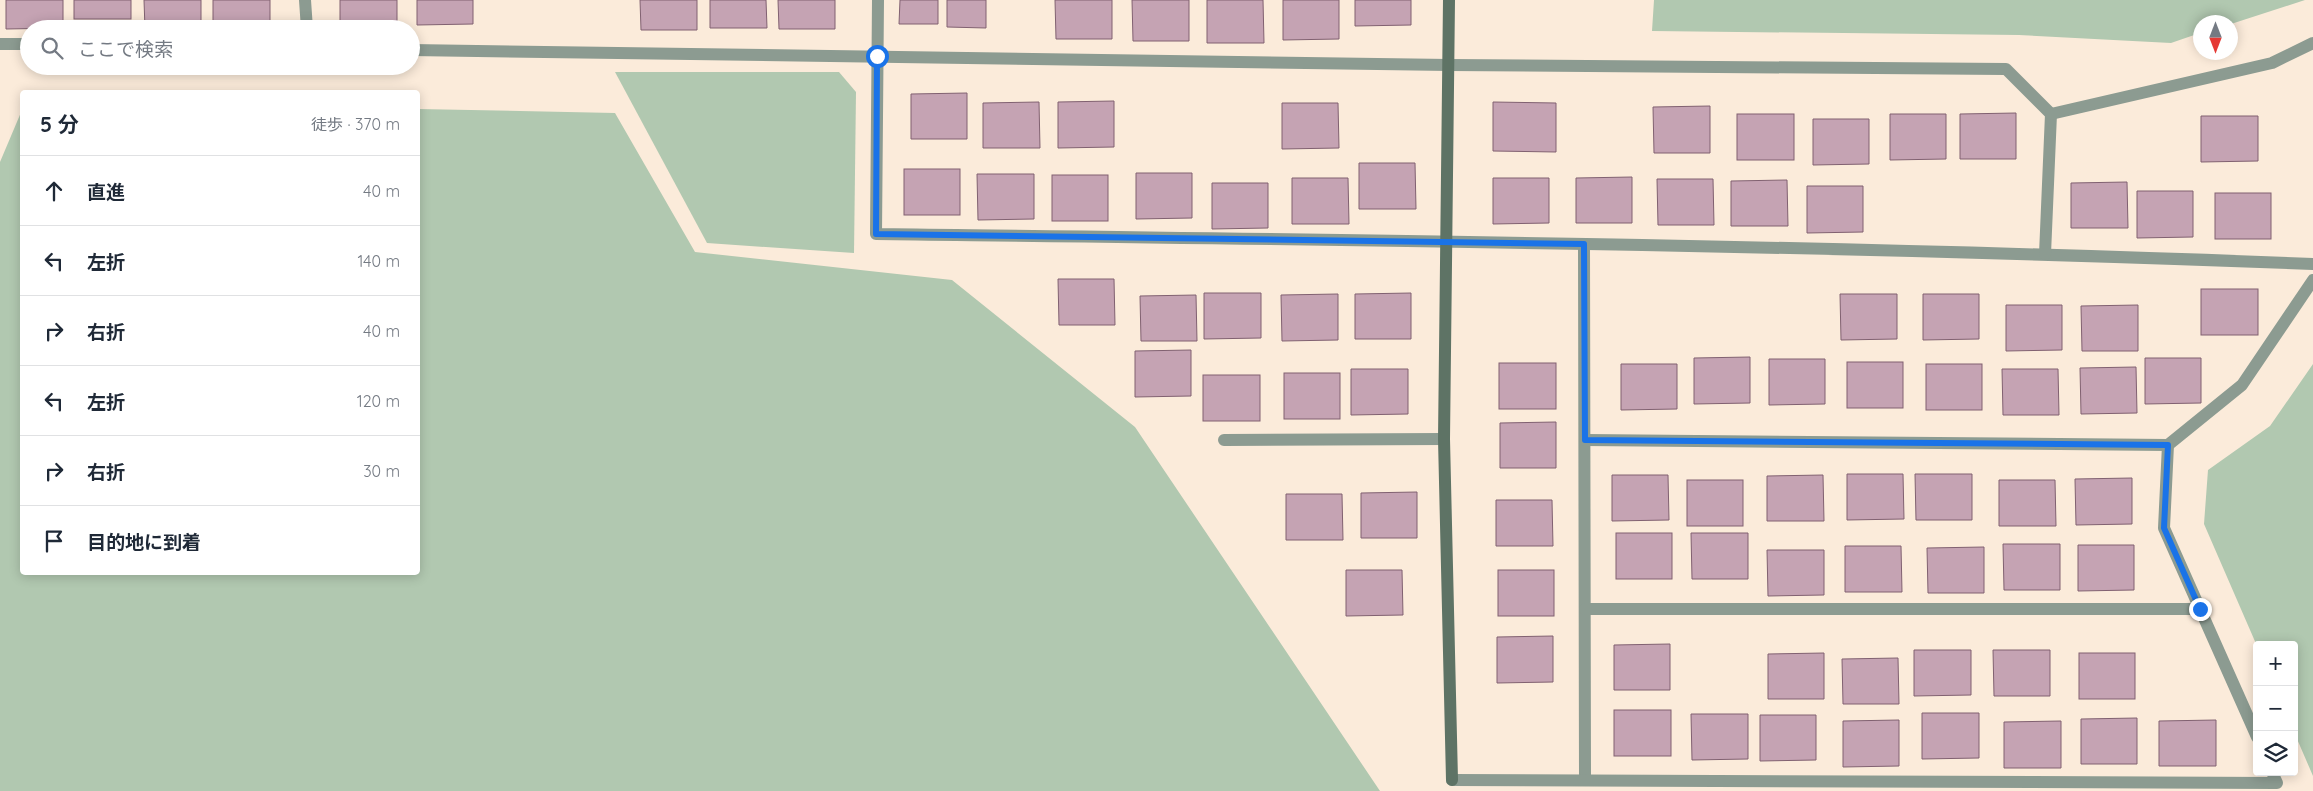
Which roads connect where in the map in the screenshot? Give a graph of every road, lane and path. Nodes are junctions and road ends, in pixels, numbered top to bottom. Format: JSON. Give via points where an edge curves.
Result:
{"nodes":[{"id":1,"x":305,"y":0,"type":"edge"},
{"id":2,"x":878,"y":0,"type":"edge"},
{"id":3,"x":1449,"y":0,"type":"edge"},
{"id":4,"x":306,"y":20,"type":"edge"},
{"id":5,"x":2313,"y":43,"type":"edge"},
{"id":6,"x":0,"y":44,"type":"edge"},
{"id":7,"x":20,"y":44,"type":"edge"},
{"id":8,"x":420,"y":50,"type":"edge"},
{"id":9,"x":877,"y":56,"type":"junction"},
{"id":10,"x":1449,"y":65,"type":"junction"},
{"id":11,"x":2052,"y":114,"type":"junction"},
{"id":12,"x":1446,"y":241,"type":"junction"},
{"id":13,"x":1584,"y":244,"type":"junction"},
{"id":14,"x":2046,"y":254,"type":"junction"},
{"id":15,"x":2313,"y":264,"type":"edge"},
{"id":16,"x":2313,"y":280,"type":"edge"},
{"id":17,"x":1444,"y":439,"type":"junction"},
{"id":18,"x":1224,"y":440,"type":"dead end"},
{"id":19,"x":1585,"y":440,"type":"junction"},
{"id":20,"x":2168,"y":445,"type":"junction"},
{"id":21,"x":1585,"y":609,"type":"junction"},
{"id":22,"x":2200,"y":609,"type":"junction"},
{"id":23,"x":2254,"y":731,"type":"edge"},
{"id":24,"x":2274,"y":776,"type":"edge"},
{"id":25,"x":1585,"y":780,"type":"junction"}],
"edges":[{"from":1,"to":4,"type":"street"},
{"from":2,"to":9,"type":"street"},
{"from":3,"to":10,"type":"street"},
{"from":5,"to":11,"type":"street","via":[[2272,62]]},
{"from":6,"to":7,"type":"street"},
{"from":8,"to":9,"type":"street"},
{"from":9,"to":10,"type":"street"},
{"from":9,"to":12,"type":"street","via":[[876,234]]},
{"from":10,"to":11,"type":"street","via":[[2006,69]]},
{"from":10,"to":12,"type":"street"},
{"from":11,"to":14,"type":"street"},
{"from":12,"to":13,"type":"street"},
{"from":12,"to":17,"type":"street"},
{"from":13,"to":14,"type":"street"},
{"from":13,"to":19,"type":"street"},
{"from":14,"to":15,"type":"street"},
{"from":16,"to":20,"type":"street","via":[[2242,385]]},
{"from":17,"to":18,"type":"street"},
{"from":17,"to":25,"type":"street","via":[[1452,780]]},
{"from":19,"to":20,"type":"street"},
{"from":19,"to":21,"type":"street"},
{"from":20,"to":22,"type":"street","via":[[2164,528]]},
{"from":21,"to":22,"type":"street"},
{"from":21,"to":25,"type":"street"},
{"from":22,"to":23,"type":"street"},
{"from":24,"to":25,"type":"street","via":[[2277,782]]}]}
